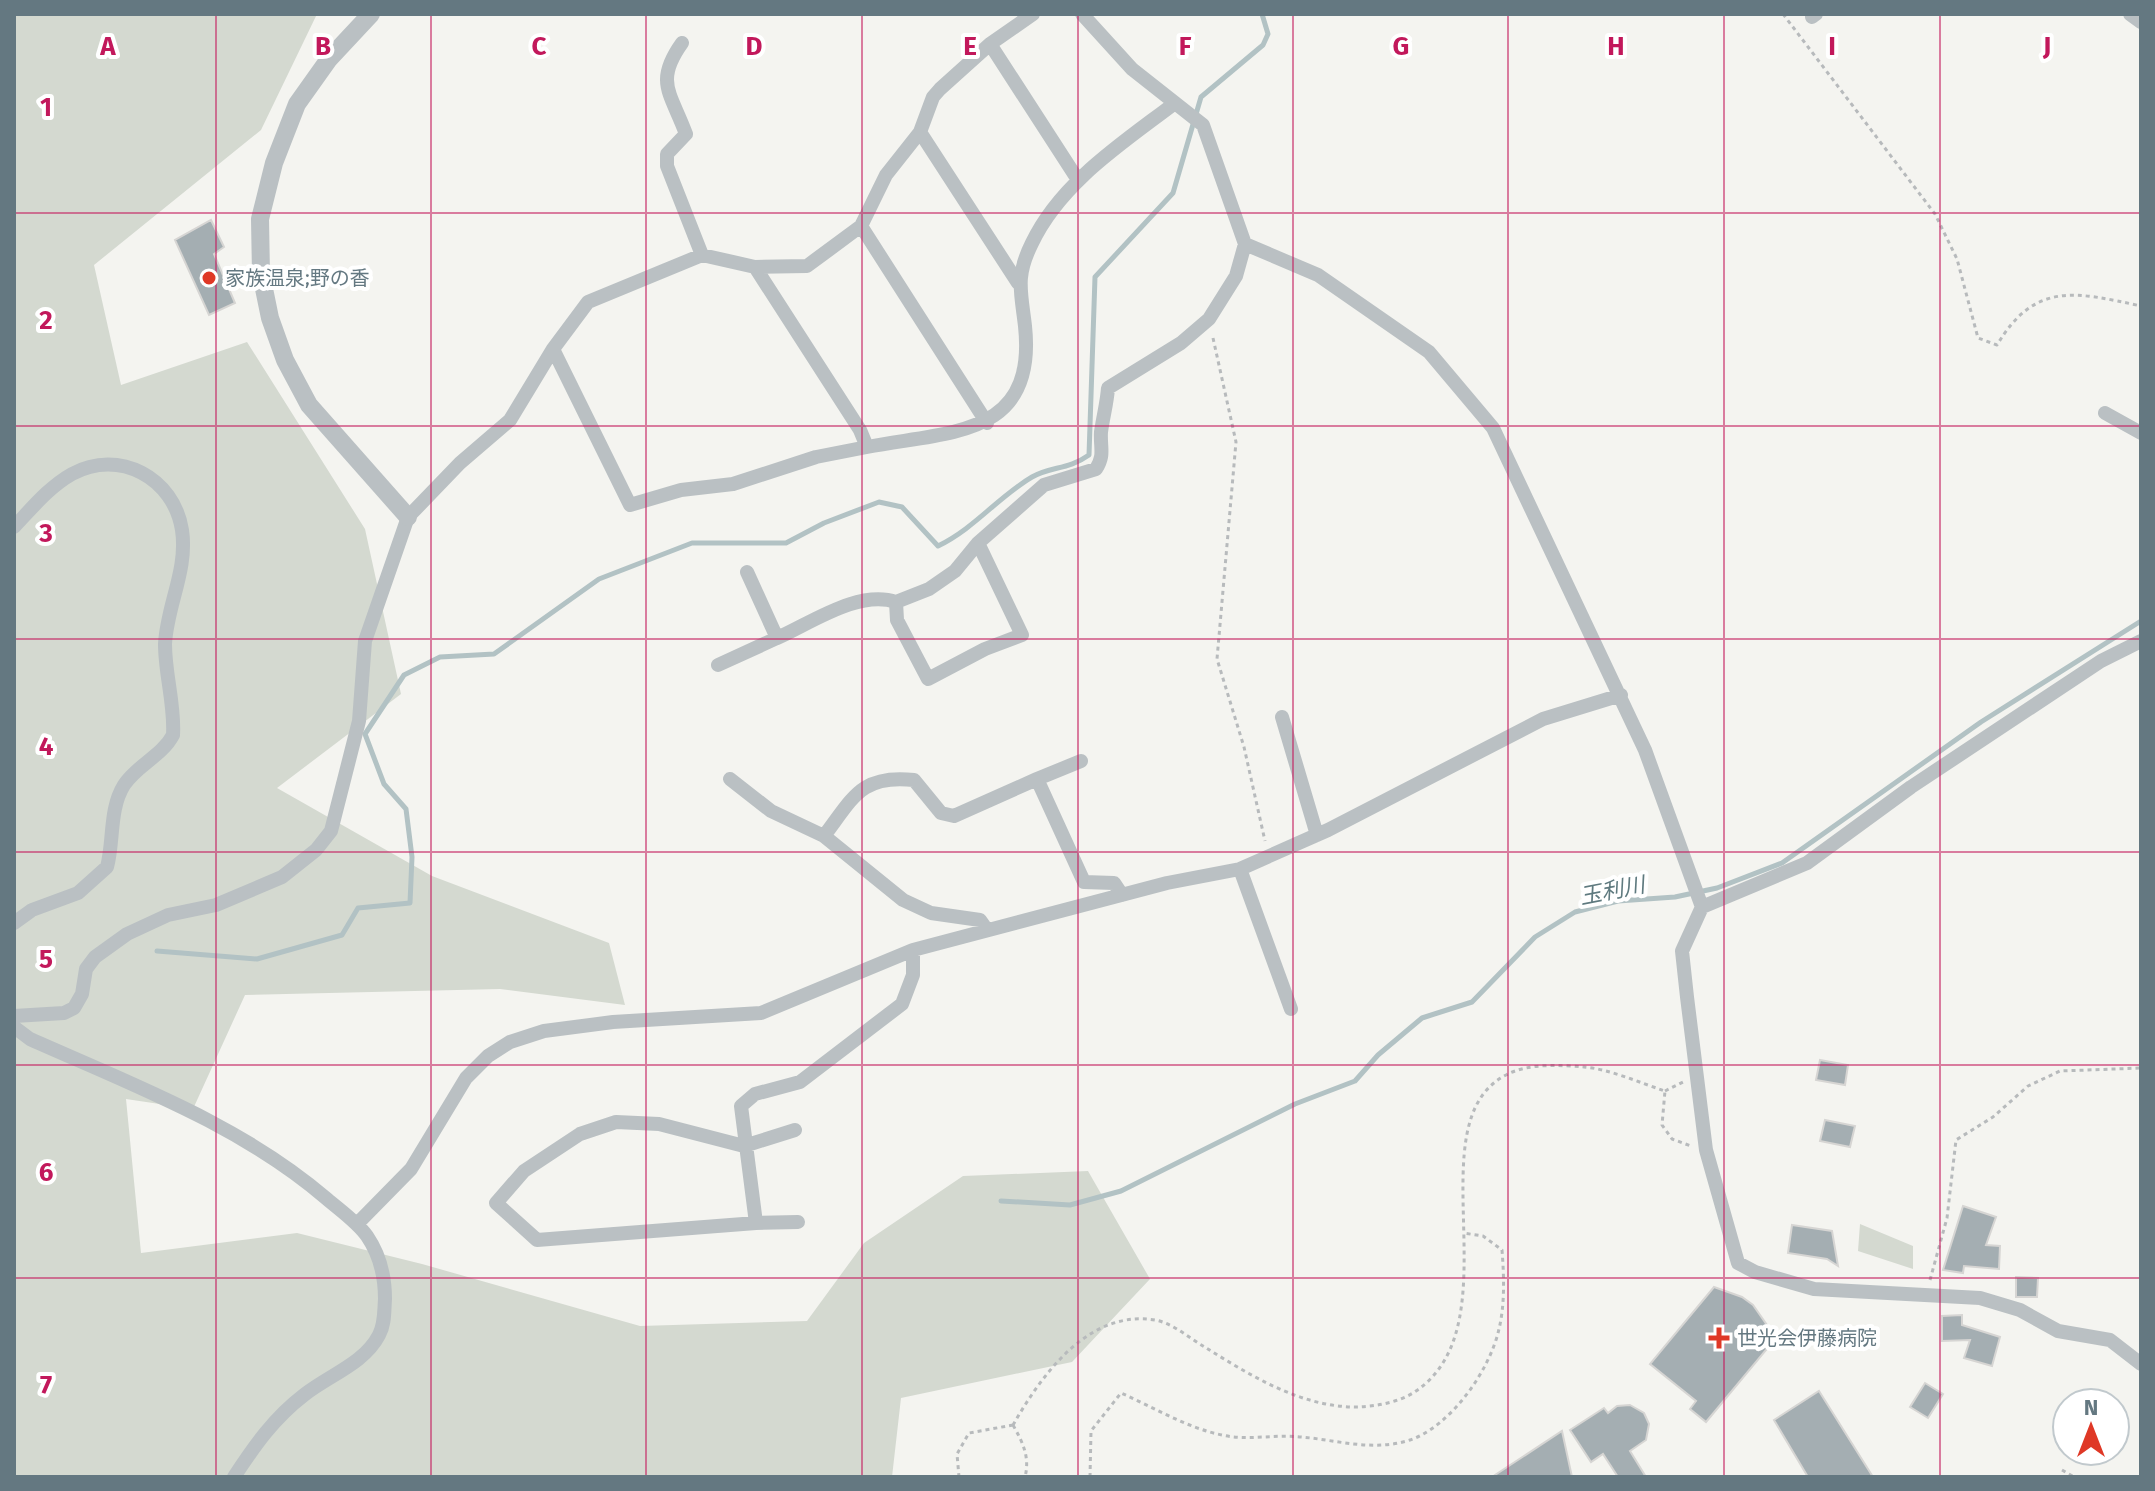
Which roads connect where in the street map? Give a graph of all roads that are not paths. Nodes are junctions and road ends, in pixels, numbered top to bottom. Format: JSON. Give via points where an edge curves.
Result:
{"nodes":[{"id":1,"x":371,"y":14,"type":"edge"},
{"id":2,"x":1033,"y":14,"type":"edge"},
{"id":3,"x":1082,"y":14,"type":"edge"},
{"id":4,"x":2130,"y":14,"type":"edge"},
{"id":5,"x":2141,"y":22,"type":"edge"},
{"id":6,"x":682,"y":43,"type":"dead end"},
{"id":7,"x":990,"y":44,"type":"junction"},
{"id":8,"x":1175,"y":103,"type":"junction"},
{"id":9,"x":920,"y":132,"type":"junction"},
{"id":10,"x":1078,"y":180,"type":"junction"},
{"id":11,"x":861,"y":226,"type":"junction"},
{"id":12,"x":1245,"y":244,"type":"junction"},
{"id":13,"x":702,"y":255,"type":"junction"},
{"id":14,"x":755,"y":267,"type":"junction"},
{"id":15,"x":1018,"y":283,"type":"junction"},
{"id":16,"x":553,"y":349,"type":"junction"},
{"id":17,"x":2105,"y":413,"type":"dead end"},
{"id":18,"x":987,"y":423,"type":"junction"},
{"id":19,"x":2141,"y":433,"type":"edge"},
{"id":20,"x":867,"y":447,"type":"junction"},
{"id":21,"x":408,"y":517,"type":"junction"},
{"id":22,"x":14,"y":527,"type":"edge"},
{"id":23,"x":978,"y":543,"type":"junction"},
{"id":24,"x":747,"y":572,"type":"dead end"},
{"id":25,"x":896,"y":602,"type":"junction"},
{"id":26,"x":777,"y":638,"type":"junction"},
{"id":27,"x":2141,"y":641,"type":"edge"},
{"id":28,"x":718,"y":665,"type":"dead end"},
{"id":29,"x":1621,"y":695,"type":"junction"},
{"id":30,"x":1282,"y":717,"type":"dead end"},
{"id":31,"x":1081,"y":761,"type":"dead end"},
{"id":32,"x":730,"y":779,"type":"dead end"},
{"id":33,"x":1037,"y":779,"type":"junction"},
{"id":34,"x":1317,"y":835,"type":"junction"},
{"id":35,"x":824,"y":836,"type":"junction"},
{"id":36,"x":1240,"y":869,"type":"junction"},
{"id":37,"x":1122,"y":895,"type":"junction"},
{"id":38,"x":1702,"y":907,"type":"junction"},
{"id":39,"x":14,"y":923,"type":"edge"},
{"id":40,"x":987,"y":930,"type":"junction"},
{"id":41,"x":913,"y":950,"type":"junction"},
{"id":42,"x":1291,"y":1009,"type":"dead end"},
{"id":43,"x":14,"y":1016,"type":"edge"},
{"id":44,"x":14,"y":1027,"type":"edge"},
{"id":45,"x":795,"y":1130,"type":"dead end"},
{"id":46,"x":744,"y":1146,"type":"junction"},
{"id":47,"x":798,"y":1222,"type":"dead end"},
{"id":48,"x":756,"y":1223,"type":"junction"},
{"id":49,"x":357,"y":1224,"type":"junction"},
{"id":50,"x":2141,"y":1364,"type":"edge"},
{"id":51,"x":234,"y":1477,"type":"edge"}],
"edges":[{"from":1,"to":21,"type":"street","via":[[297,104],[260,219],[261,274],[285,360],[309,405]]},
{"from":2,"to":7,"type":"street"},
{"from":3,"to":8,"type":"street","via":[[1132,69]]},
{"from":4,"to":5,"type":"street"},
{"from":6,"to":13,"type":"street","via":[[667,64],[665,78],[686,134],[667,154],[667,166]]},
{"from":7,"to":9,"type":"street","via":[[933,97]]},
{"from":7,"to":10,"type":"street"},
{"from":8,"to":10,"type":"street"},
{"from":8,"to":12,"type":"street","via":[[1203,125]]},
{"from":9,"to":11,"type":"street","via":[[886,175]]},
{"from":9,"to":15,"type":"street"},
{"from":10,"to":15,"type":"street","via":[[1032,242]]},
{"from":11,"to":14,"type":"street","via":[[807,266]]},
{"from":11,"to":18,"type":"street"},
{"from":12,"to":23,"type":"street","via":[[1236,276],[1209,319],[1181,343],[1108,388],[1103,458],[1096,469],[1044,485]]},
{"from":12,"to":29,"type":"street","via":[[1318,275],[1429,352],[1493,428]]},
{"from":13,"to":14,"type":"street"},
{"from":13,"to":16,"type":"street","via":[[588,302]]},
{"from":14,"to":20,"type":"street"},
{"from":15,"to":18,"type":"street","via":[[1024,369],[1019,391]]},
{"from":16,"to":20,"type":"street","via":[[630,505],[681,490],[733,484]]},
{"from":16,"to":21,"type":"street","via":[[510,420]]},
{"from":17,"to":19,"type":"street"},
{"from":18,"to":20,"type":"street"},
{"from":21,"to":43,"type":"street","via":[[365,641],[359,721],[331,831],[316,850],[282,877],[127,934],[86,969],[74,1008]]},
{"from":22,"to":39,"type":"street","via":[[42,496],[73,474],[95,466],[141,469],[161,484],[175,507],[183,564],[166,626],[173,735],[124,786],[115,806],[107,867],[78,893],[32,910]]},
{"from":23,"to":25,"type":"street","via":[[955,571]]},
{"from":23,"to":25,"type":"street","via":[[1022,635],[928,679],[897,620]]},
{"from":24,"to":26,"type":"street"},
{"from":25,"to":26,"type":"street","via":[[882,597],[853,604]]},
{"from":26,"to":28,"type":"street"},
{"from":27,"to":38,"type":"street","via":[[2101,661],[1911,787],[1807,863]]},
{"from":29,"to":34,"type":"street","via":[[1543,719]]},
{"from":29,"to":38,"type":"street"},
{"from":30,"to":34,"type":"street"},
{"from":31,"to":33,"type":"street"},
{"from":32,"to":35,"type":"street","via":[[771,811]]},
{"from":33,"to":35,"type":"street","via":[[954,816],[941,813],[914,780],[889,777],[861,787]]},
{"from":33,"to":37,"type":"street","via":[[1084,882],[1114,883]]},
{"from":34,"to":36,"type":"street"},
{"from":35,"to":40,"type":"street","via":[[903,900],[931,913],[980,920]]},
{"from":36,"to":37,"type":"street"},
{"from":36,"to":42,"type":"street"},
{"from":37,"to":40,"type":"street"},
{"from":38,"to":50,"type":"street","via":[[1682,951],[1706,1150],[1738,1263],[1805,1288],[1980,1298],[2020,1310],[2058,1331],[2110,1340]]},
{"from":40,"to":41,"type":"street"},
{"from":41,"to":46,"type":"street","via":[[913,975],[902,1004],[800,1082],[755,1094],[741,1106]]},
{"from":41,"to":49,"type":"street","via":[[761,1013],[613,1022],[544,1031],[510,1042],[466,1078],[411,1169]]},
{"from":44,"to":49,"type":"street","via":[[246,1140]]},
{"from":45,"to":46,"type":"street"},
{"from":46,"to":48,"type":"street"},
{"from":46,"to":48,"type":"street","via":[[659,1124],[616,1122],[580,1134],[524,1171],[496,1203],[537,1240]]},
{"from":47,"to":48,"type":"street"},
{"from":49,"to":51,"type":"street","via":[[369,1238],[384,1277],[379,1336],[357,1361],[280,1415]]}]}
